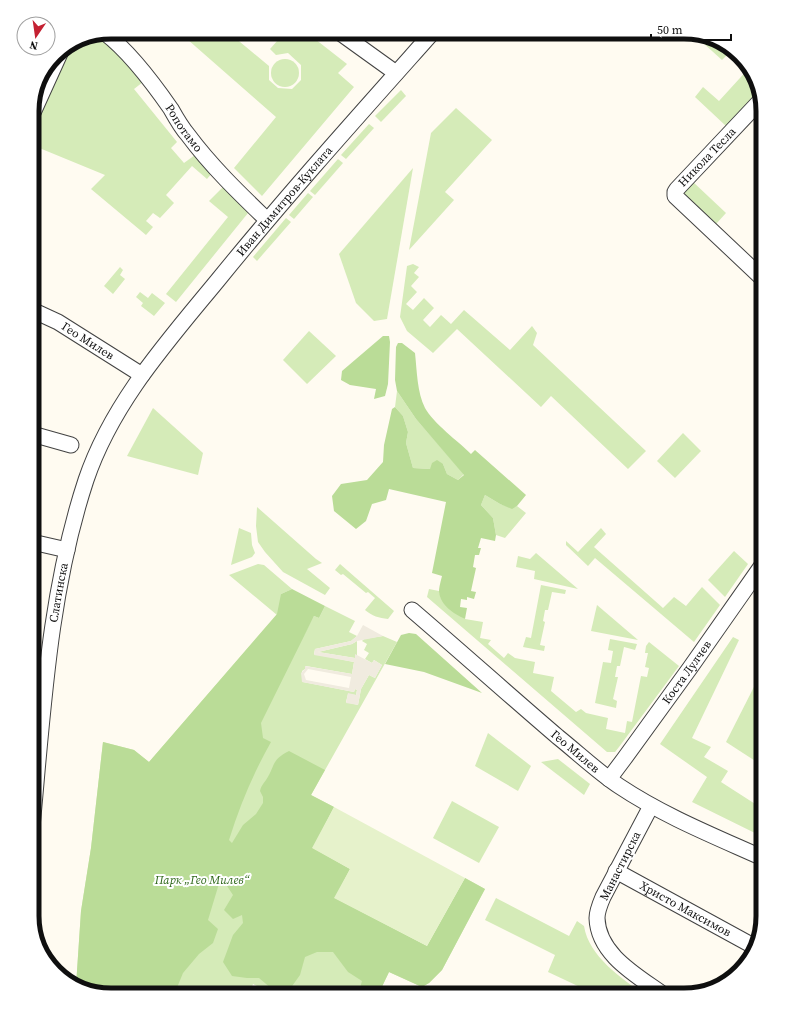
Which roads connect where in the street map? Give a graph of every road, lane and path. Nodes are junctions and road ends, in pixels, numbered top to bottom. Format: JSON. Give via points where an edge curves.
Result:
{"nodes":[{"id":1,"x":112,"y":39,"type":"edge"},
{"id":2,"x":350,"y":39,"type":"edge"},
{"id":3,"x":427,"y":39,"type":"edge"},
{"id":4,"x":54,"y":68,"type":"edge"},
{"id":5,"x":396,"y":73,"type":"junction"},
{"id":6,"x":41,"y":96,"type":"edge"},
{"id":7,"x":755,"y":106,"type":"edge"},
{"id":8,"x":267,"y":220,"type":"junction"},
{"id":9,"x":756,"y":272,"type":"edge"},
{"id":10,"x":39,"y":313,"type":"edge"},
{"id":11,"x":142,"y":375,"type":"junction"},
{"id":12,"x":39,"y":436,"type":"edge"},
{"id":13,"x":71,"y":445,"type":"dead end"},
{"id":14,"x":39,"y":544,"type":"edge"},
{"id":15,"x":67,"y":550,"type":"junction"},
{"id":16,"x":756,"y":574,"type":"edge"},
{"id":17,"x":412,"y":610,"type":"dead end"},
{"id":18,"x":39,"y":758,"type":"edge"},
{"id":19,"x":609,"y":779,"type":"junction"},
{"id":20,"x":651,"y":806,"type":"junction"},
{"id":21,"x":756,"y":855,"type":"edge"},
{"id":22,"x":616,"y":871,"type":"junction"},
{"id":23,"x":750,"y":944,"type":"edge"},
{"id":24,"x":655,"y":988,"type":"edge"}],
"edges":[{"from":1,"to":8,"type":"street","name":"Ропотамо","via":[[147,77],[187,134],[218,172]]},
{"from":2,"to":5,"type":"street"},
{"from":3,"to":5,"type":"street","name":"Иван Димитров-Куклата"},
{"from":4,"to":6,"type":"street"},
{"from":5,"to":8,"type":"street","name":"Иван Димитров-Куклата"},
{"from":7,"to":9,"type":"street","name":"Никола Тесла","via":[[677,189],[675,196]]},
{"from":8,"to":11,"type":"street","name":"Иван Димитров-Куклата"},
{"from":10,"to":11,"type":"street","name":"Гео Милев","via":[[58,322]]},
{"from":11,"to":15,"type":"street","name":"Слатинска","via":[[127,396],[97,454],[86,480]]},
{"from":12,"to":13,"type":"street"},
{"from":14,"to":15,"type":"street"},
{"from":15,"to":18,"type":"street","name":"Слатинска","via":[[51,639]]},
{"from":16,"to":19,"type":"street","name":"Коста Лулчев"},
{"from":17,"to":19,"type":"street","name":"Гео Милев"},
{"from":19,"to":20,"type":"street","name":"Гео Милев"},
{"from":20,"to":21,"type":"street","name":"Гео Милев"},
{"from":20,"to":22,"type":"street","name":"Манастирска"},
{"from":22,"to":23,"type":"street","name":"Христо Максимов"},
{"from":22,"to":24,"type":"street","name":"Манастирска","via":[[599,908],[599,932],[618,961]]}]}
